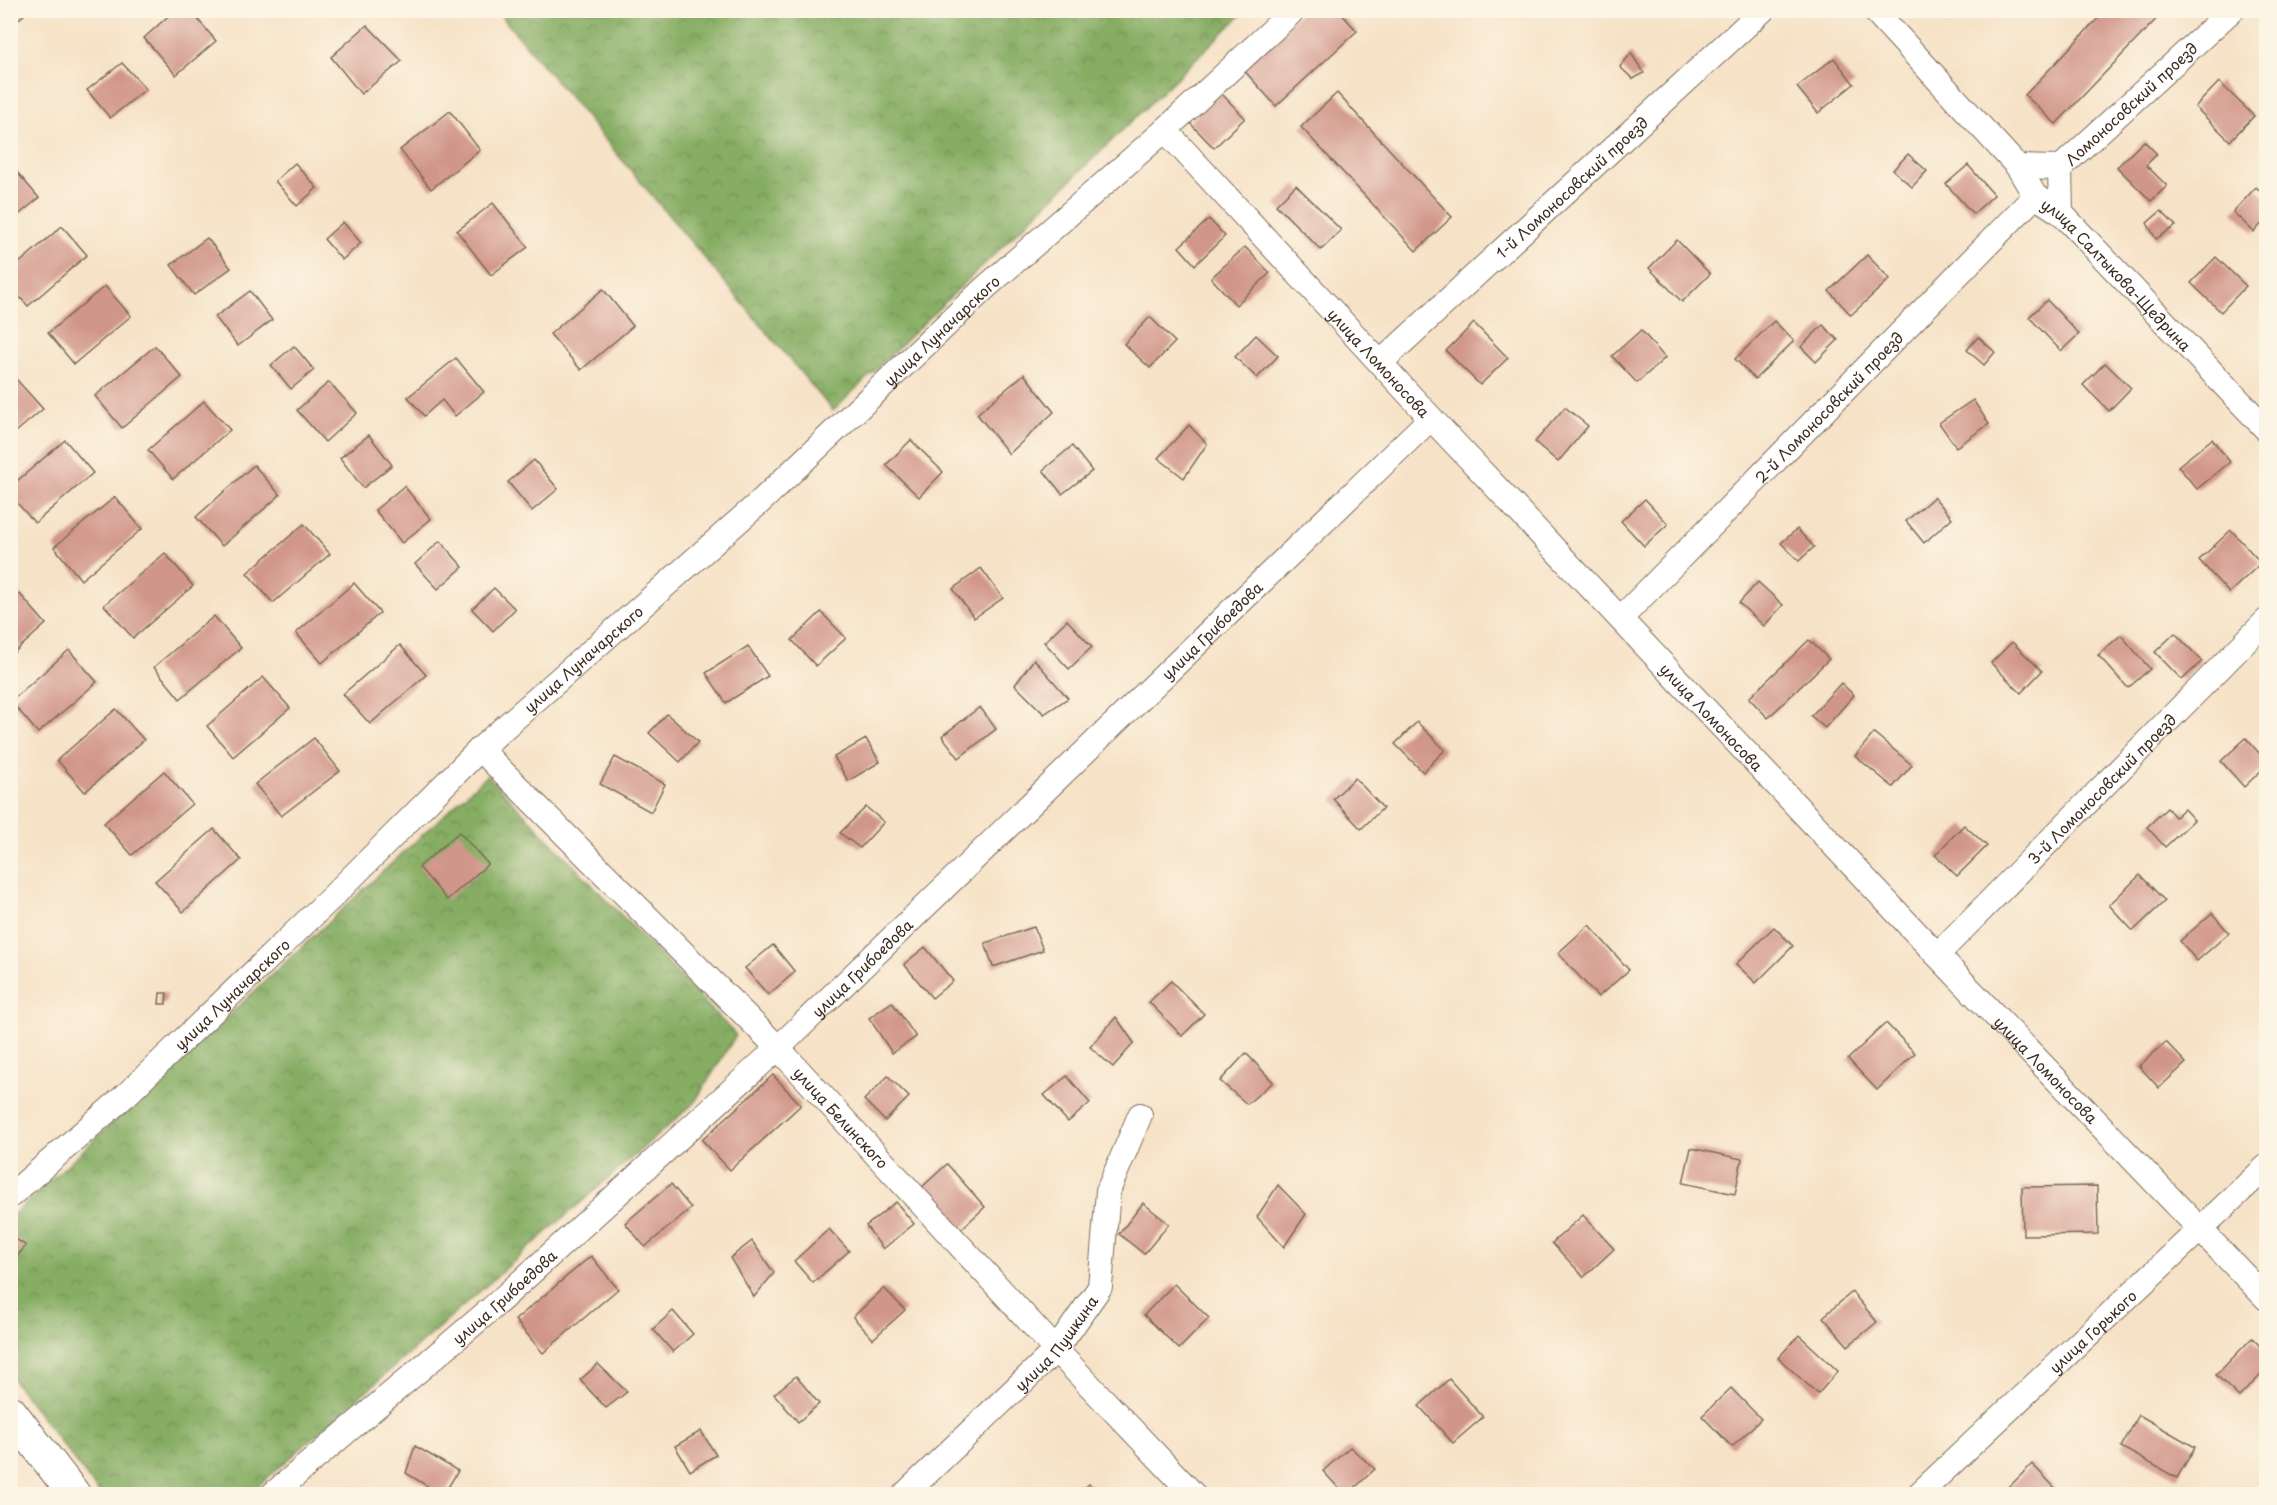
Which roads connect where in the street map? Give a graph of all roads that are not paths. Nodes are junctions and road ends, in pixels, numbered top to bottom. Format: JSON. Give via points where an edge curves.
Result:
{"nodes":[{"id":1,"x":1294,"y":10,"type":"edge"},
{"id":2,"x":1763,"y":10,"type":"edge"},
{"id":3,"x":1874,"y":10,"type":"edge"},
{"id":4,"x":2216,"y":16,"type":"edge"},
{"id":5,"x":1165,"y":130,"type":"junction"},
{"id":6,"x":2018,"y":167,"type":"junction"},
{"id":7,"x":2060,"y":168,"type":"junction"},
{"id":8,"x":2035,"y":196,"type":"junction"},
{"id":9,"x":2061,"y":213,"type":"junction"},
{"id":10,"x":1380,"y":363,"type":"junction"},
{"id":11,"x":1431,"y":418,"type":"junction"},
{"id":12,"x":2266,"y":429,"type":"edge"},
{"id":13,"x":1621,"y":618,"type":"junction"},
{"id":14,"x":2266,"y":621,"type":"edge"},
{"id":15,"x":480,"y":749,"type":"junction"},
{"id":16,"x":1937,"y":955,"type":"junction"},
{"id":17,"x":778,"y":1048,"type":"junction"},
{"id":18,"x":1140,"y":1115,"type":"dead end"},
{"id":19,"x":2266,"y":1167,"type":"edge"},
{"id":20,"x":10,"y":1196,"type":"edge"},
{"id":21,"x":2199,"y":1229,"type":"junction"},
{"id":22,"x":2266,"y":1298,"type":"edge"},
{"id":23,"x":1056,"y":1350,"type":"junction"},
{"id":24,"x":10,"y":1411,"type":"edge"},
{"id":25,"x":74,"y":1494,"type":"edge"},
{"id":26,"x":273,"y":1494,"type":"edge"},
{"id":27,"x":905,"y":1494,"type":"edge"},
{"id":28,"x":1193,"y":1494,"type":"edge"},
{"id":29,"x":1919,"y":1494,"type":"edge"}],
"edges":[{"from":1,"to":5,"type":"street","name":"улица Луначарского"},
{"from":2,"to":10,"type":"street","name":"1-й Ломоносовский проезд"},
{"from":3,"to":6,"type":"street","name":"улица Салтыкова-Щедрина"},
{"from":4,"to":7,"type":"street","name":"Ломоносовский проезд"},
{"from":5,"to":10,"type":"street","name":"улица Ломоносова"},
{"from":5,"to":15,"type":"street","name":"улица Луначарского","via":[[986,287],[760,502]]},
{"from":6,"to":7,"type":"street","name":"Ломоносовский проезд"},
{"from":6,"to":8,"type":"street","name":"улица Салтыкова-Щедрина"},
{"from":7,"to":9,"type":"street"},
{"from":8,"to":9,"type":"street","name":"улица Салтыкова-Щедрина"},
{"from":8,"to":13,"type":"street","name":"2-й Ломоносовский проезд"},
{"from":9,"to":12,"type":"street","name":"улица Салтыкова-Щедрина"},
{"from":10,"to":11,"type":"street","name":"улица Ломоносова"},
{"from":11,"to":13,"type":"street","name":"улица Ломоносова"},
{"from":11,"to":17,"type":"street","name":"улица Грибоедова"},
{"from":13,"to":16,"type":"street","name":"улица Ломоносова"},
{"from":14,"to":16,"type":"street","name":"3-й Ломоносовский проезд"},
{"from":15,"to":17,"type":"street","name":"улица Белинского"},
{"from":15,"to":20,"type":"street","name":"улица Луначарского","via":[[127,1094]]},
{"from":16,"to":21,"type":"street","name":"улица Ломоносова"},
{"from":17,"to":23,"type":"street","name":"улица Белинского"},
{"from":17,"to":26,"type":"street","name":"улица Грибоедова","via":[[492,1308]]},
{"from":18,"to":23,"type":"street","name":"улица Пушкина","via":[[1108,1191],[1100,1287]]},
{"from":19,"to":21,"type":"street","name":"улица Горького"},
{"from":21,"to":22,"type":"street","name":"улица Ломоносова"},
{"from":21,"to":29,"type":"street","name":"улица Горького"},
{"from":23,"to":27,"type":"street","name":"улица Пушкина"},
{"from":23,"to":28,"type":"street","name":"улица Белинского"},
{"from":24,"to":25,"type":"main road"}]}
